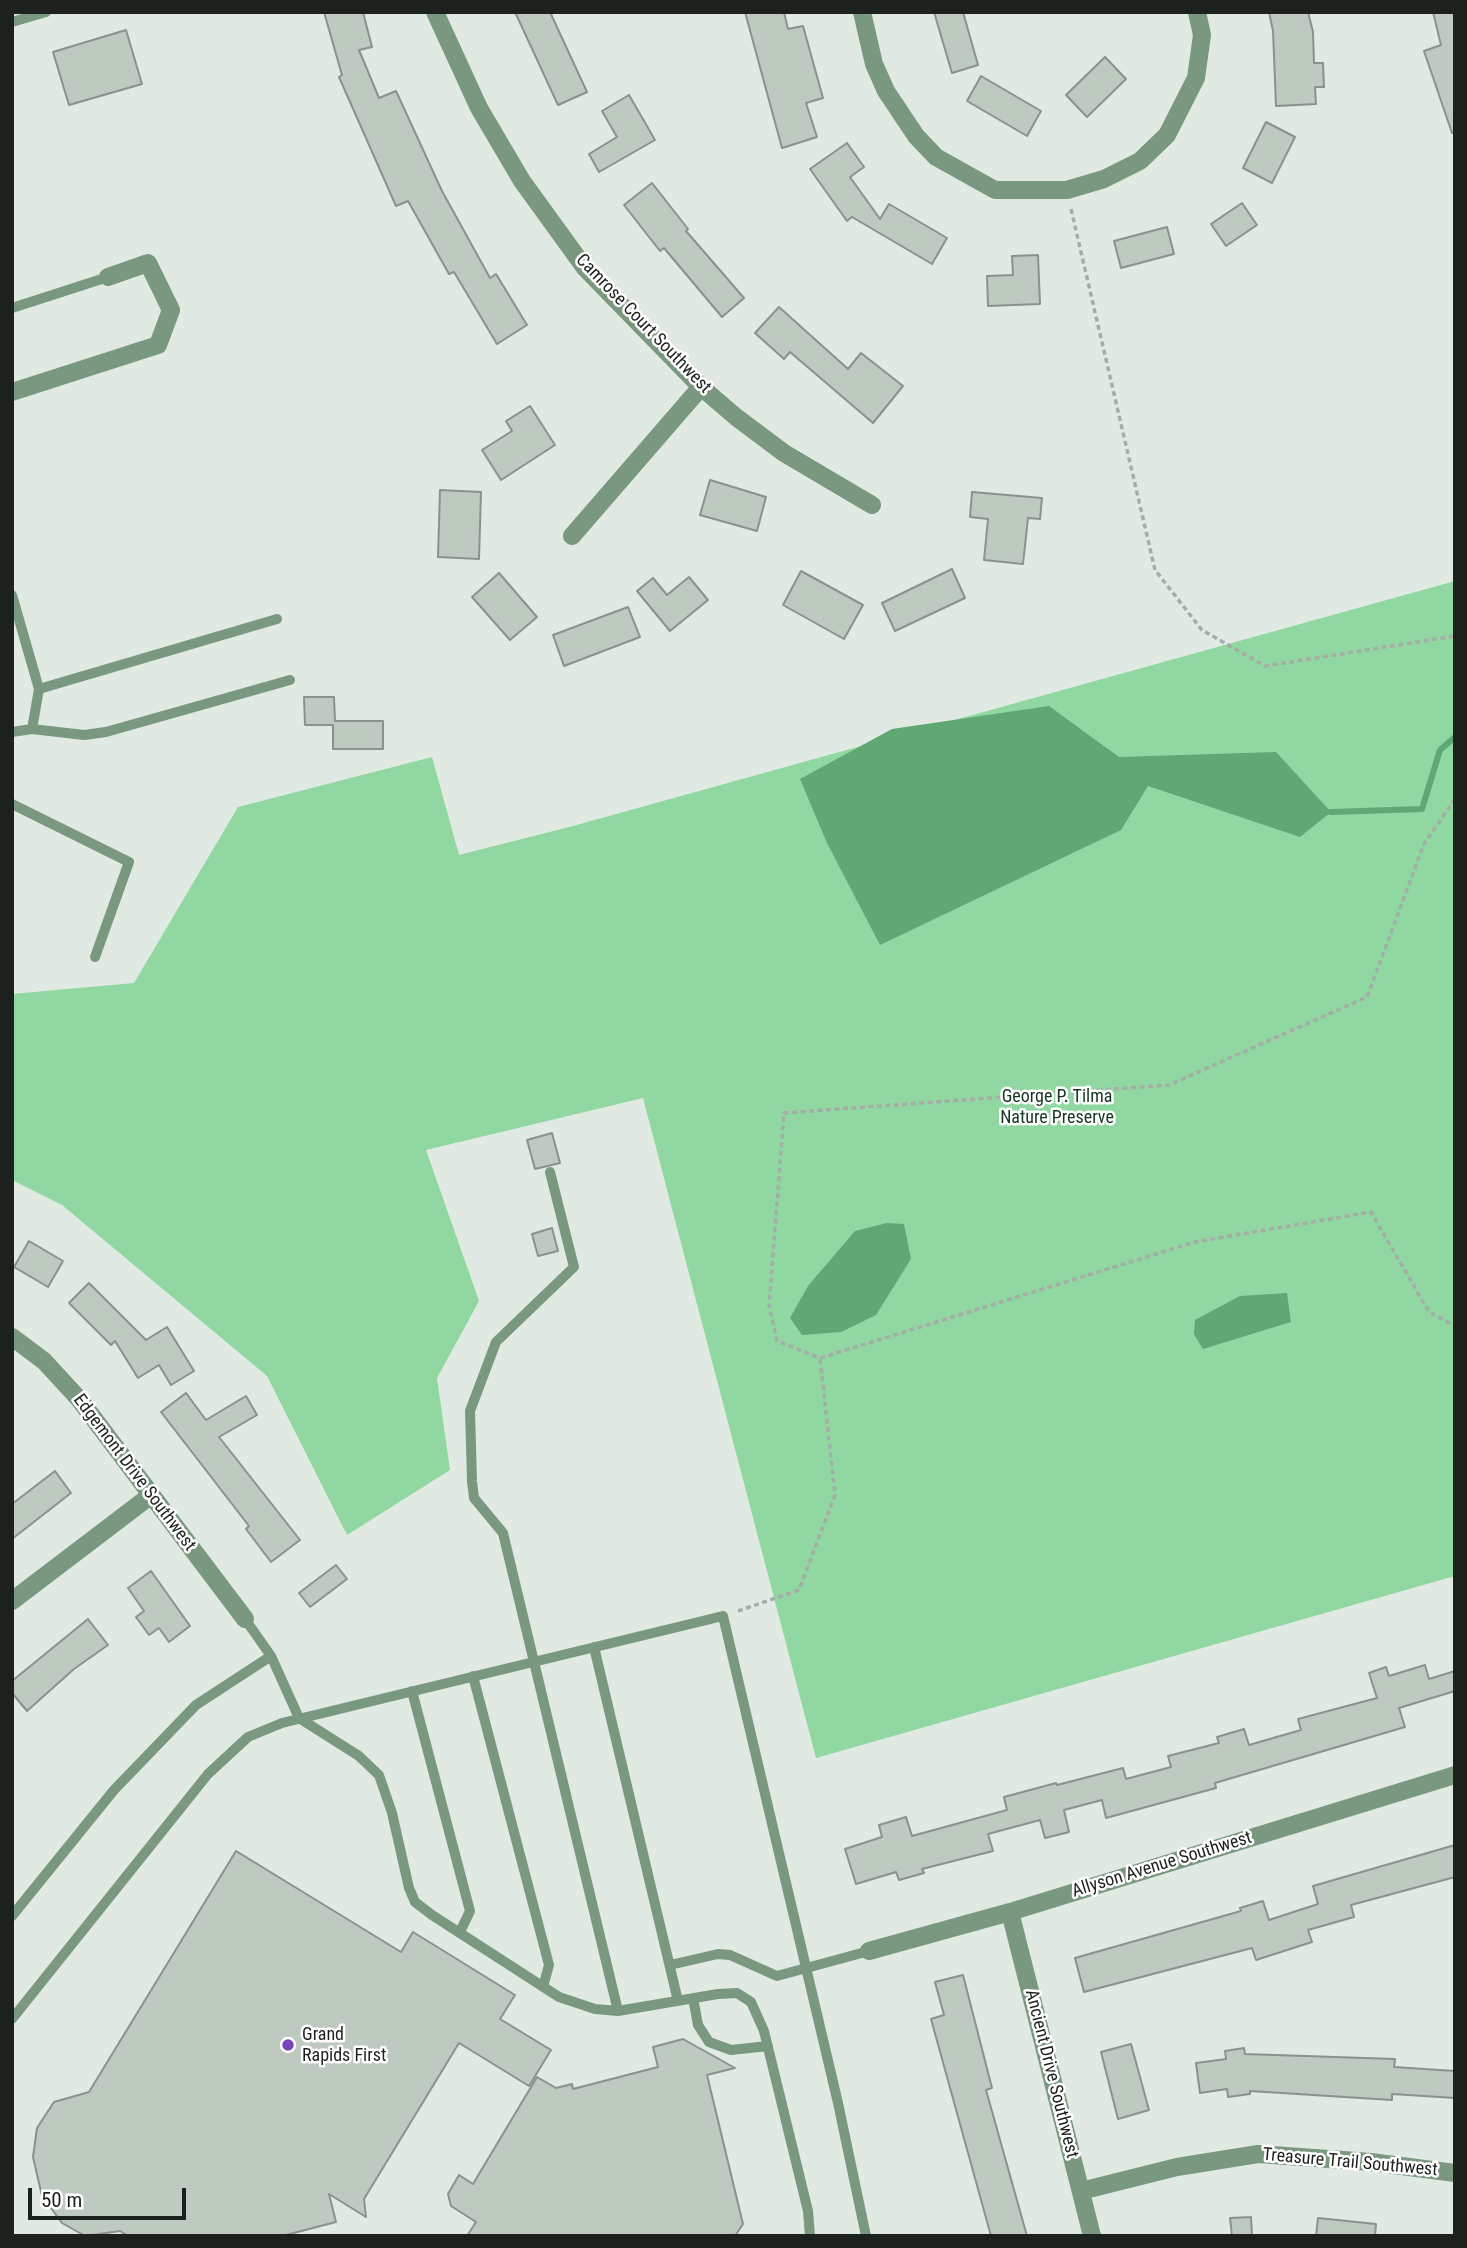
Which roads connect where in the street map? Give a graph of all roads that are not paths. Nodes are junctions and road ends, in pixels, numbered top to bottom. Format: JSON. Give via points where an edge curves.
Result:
{"nodes":[{"id":1,"x":46,"y":12,"type":"edge"},
{"id":2,"x":435,"y":12,"type":"edge"},
{"id":3,"x":862,"y":12,"type":"edge"},
{"id":4,"x":1197,"y":12,"type":"edge"},
{"id":5,"x":12,"y":22,"type":"edge"},
{"id":6,"x":108,"y":277,"type":"joint"},
{"id":7,"x":12,"y":308,"type":"edge"},
{"id":8,"x":701,"y":387,"type":"junction"},
{"id":9,"x":12,"y":392,"type":"edge"},
{"id":10,"x":872,"y":505,"type":"dead end"},
{"id":11,"x":572,"y":536,"type":"dead end"},
{"id":12,"x":12,"y":594,"type":"edge"},
{"id":13,"x":277,"y":619,"type":"dead end"},
{"id":14,"x":290,"y":680,"type":"dead end"},
{"id":15,"x":38,"y":689,"type":"junction"},
{"id":16,"x":32,"y":729,"type":"junction"},
{"id":17,"x":12,"y":732,"type":"edge"},
{"id":18,"x":12,"y":804,"type":"edge"},
{"id":19,"x":95,"y":957,"type":"dead end"},
{"id":20,"x":550,"y":1172,"type":"dead end"},
{"id":21,"x":12,"y":1337,"type":"edge"},
{"id":22,"x":150,"y":1496,"type":"junction"},
{"id":23,"x":12,"y":1601,"type":"edge"},
{"id":24,"x":245,"y":1619,"type":"joint"},
{"id":25,"x":594,"y":1647,"type":"junction"},
{"id":26,"x":271,"y":1656,"type":"junction"},
{"id":27,"x":535,"y":1662,"type":"junction"},
{"id":28,"x":473,"y":1676,"type":"junction"},
{"id":29,"x":412,"y":1691,"type":"junction"},
{"id":30,"x":299,"y":1718,"type":"junction"},
{"id":31,"x":1455,"y":1775,"type":"edge"},
{"id":32,"x":1010,"y":1912,"type":"junction"},
{"id":33,"x":12,"y":1916,"type":"edge"},
{"id":34,"x":460,"y":1932,"type":"junction"},
{"id":35,"x":869,"y":1951,"type":"joint"},
{"id":36,"x":670,"y":1965,"type":"junction"},
{"id":37,"x":805,"y":1970,"type":"junction"},
{"id":38,"x":543,"y":1987,"type":"junction"},
{"id":39,"x":693,"y":1998,"type":"junction"},
{"id":40,"x":678,"y":2001,"type":"junction"},
{"id":41,"x":618,"y":2011,"type":"junction"},
{"id":42,"x":12,"y":2019,"type":"edge"},
{"id":43,"x":768,"y":2046,"type":"junction"},
{"id":44,"x":1455,"y":2173,"type":"edge"},
{"id":45,"x":1081,"y":2191,"type":"junction"},
{"id":46,"x":810,"y":2236,"type":"edge"},
{"id":47,"x":866,"y":2236,"type":"edge"},
{"id":48,"x":1091,"y":2236,"type":"edge"}],
"edges":[{"from":1,"to":5,"type":"lane"},
{"from":2,"to":8,"type":"street","name":"Camrose Court Southwest","via":[[479,108],[522,181],[585,268]]},
{"from":3,"to":4,"type":"street","via":[[874,64],[916,136],[936,157],[995,190],[1067,190],[1140,161],[1167,135],[1196,78],[1202,35]]},
{"from":6,"to":7,"type":"lane"},
{"from":6,"to":9,"type":"street","via":[[148,263],[171,310],[158,345]]},
{"from":8,"to":10,"type":"street","name":"Camrose Court Southwest","via":[[784,453]]},
{"from":8,"to":11,"type":"street"},
{"from":12,"to":15,"type":"lane"},
{"from":13,"to":15,"type":"lane"},
{"from":14,"to":16,"type":"lane","via":[[106,732],[84,735]]},
{"from":15,"to":16,"type":"lane"},
{"from":16,"to":17,"type":"lane"},
{"from":18,"to":19,"type":"lane","via":[[129,862]]},
{"from":20,"to":27,"type":"lane","via":[[574,1267],[496,1342],[471,1410],[474,1498],[503,1533]]},
{"from":21,"to":22,"type":"street","name":"Edgemont Drive Southwest","via":[[44,1361],[79,1399]]},
{"from":22,"to":23,"type":"street"},
{"from":22,"to":24,"type":"street","name":"Edgemont Drive Southwest"},
{"from":24,"to":26,"type":"lane"},
{"from":25,"to":27,"type":"lane"},
{"from":25,"to":36,"type":"lane"},
{"from":25,"to":37,"type":"lane","via":[[723,1616]]},
{"from":26,"to":30,"type":"lane"},
{"from":26,"to":33,"type":"lane","via":[[196,1705],[114,1790]]},
{"from":27,"to":28,"type":"lane"},
{"from":27,"to":41,"type":"lane"},
{"from":28,"to":29,"type":"lane"},
{"from":28,"to":38,"type":"lane","via":[[549,1965]]},
{"from":29,"to":30,"type":"lane"},
{"from":29,"to":34,"type":"lane","via":[[470,1911]]},
{"from":30,"to":34,"type":"lane","via":[[359,1756],[379,1775],[415,1902]]},
{"from":30,"to":42,"type":"lane","via":[[248,1737],[208,1774]]},
{"from":31,"to":32,"type":"street","name":"Allyson Avenue Southwest"},
{"from":32,"to":35,"type":"street","name":"Allyson Avenue Southwest"},
{"from":32,"to":45,"type":"street","name":"Ancient Drive Southwest"},
{"from":34,"to":38,"type":"lane"},
{"from":35,"to":37,"type":"lane"},
{"from":36,"to":37,"type":"lane","via":[[718,1954],[740,1957],[777,1976]]},
{"from":36,"to":40,"type":"lane"},
{"from":37,"to":47,"type":"lane"},
{"from":38,"to":41,"type":"lane","via":[[580,2005]]},
{"from":39,"to":40,"type":"lane"},
{"from":39,"to":43,"type":"lane","via":[[698,2025],[709,2042],[731,2050]]},
{"from":39,"to":43,"type":"lane","via":[[737,1993],[751,2001]]},
{"from":40,"to":41,"type":"lane"},
{"from":43,"to":46,"type":"lane"},
{"from":44,"to":45,"type":"street","name":"Treasure Trail Southwest","via":[[1258,2154],[1177,2167]]},
{"from":45,"to":48,"type":"street","name":"Ancient Drive Southwest"}]}
